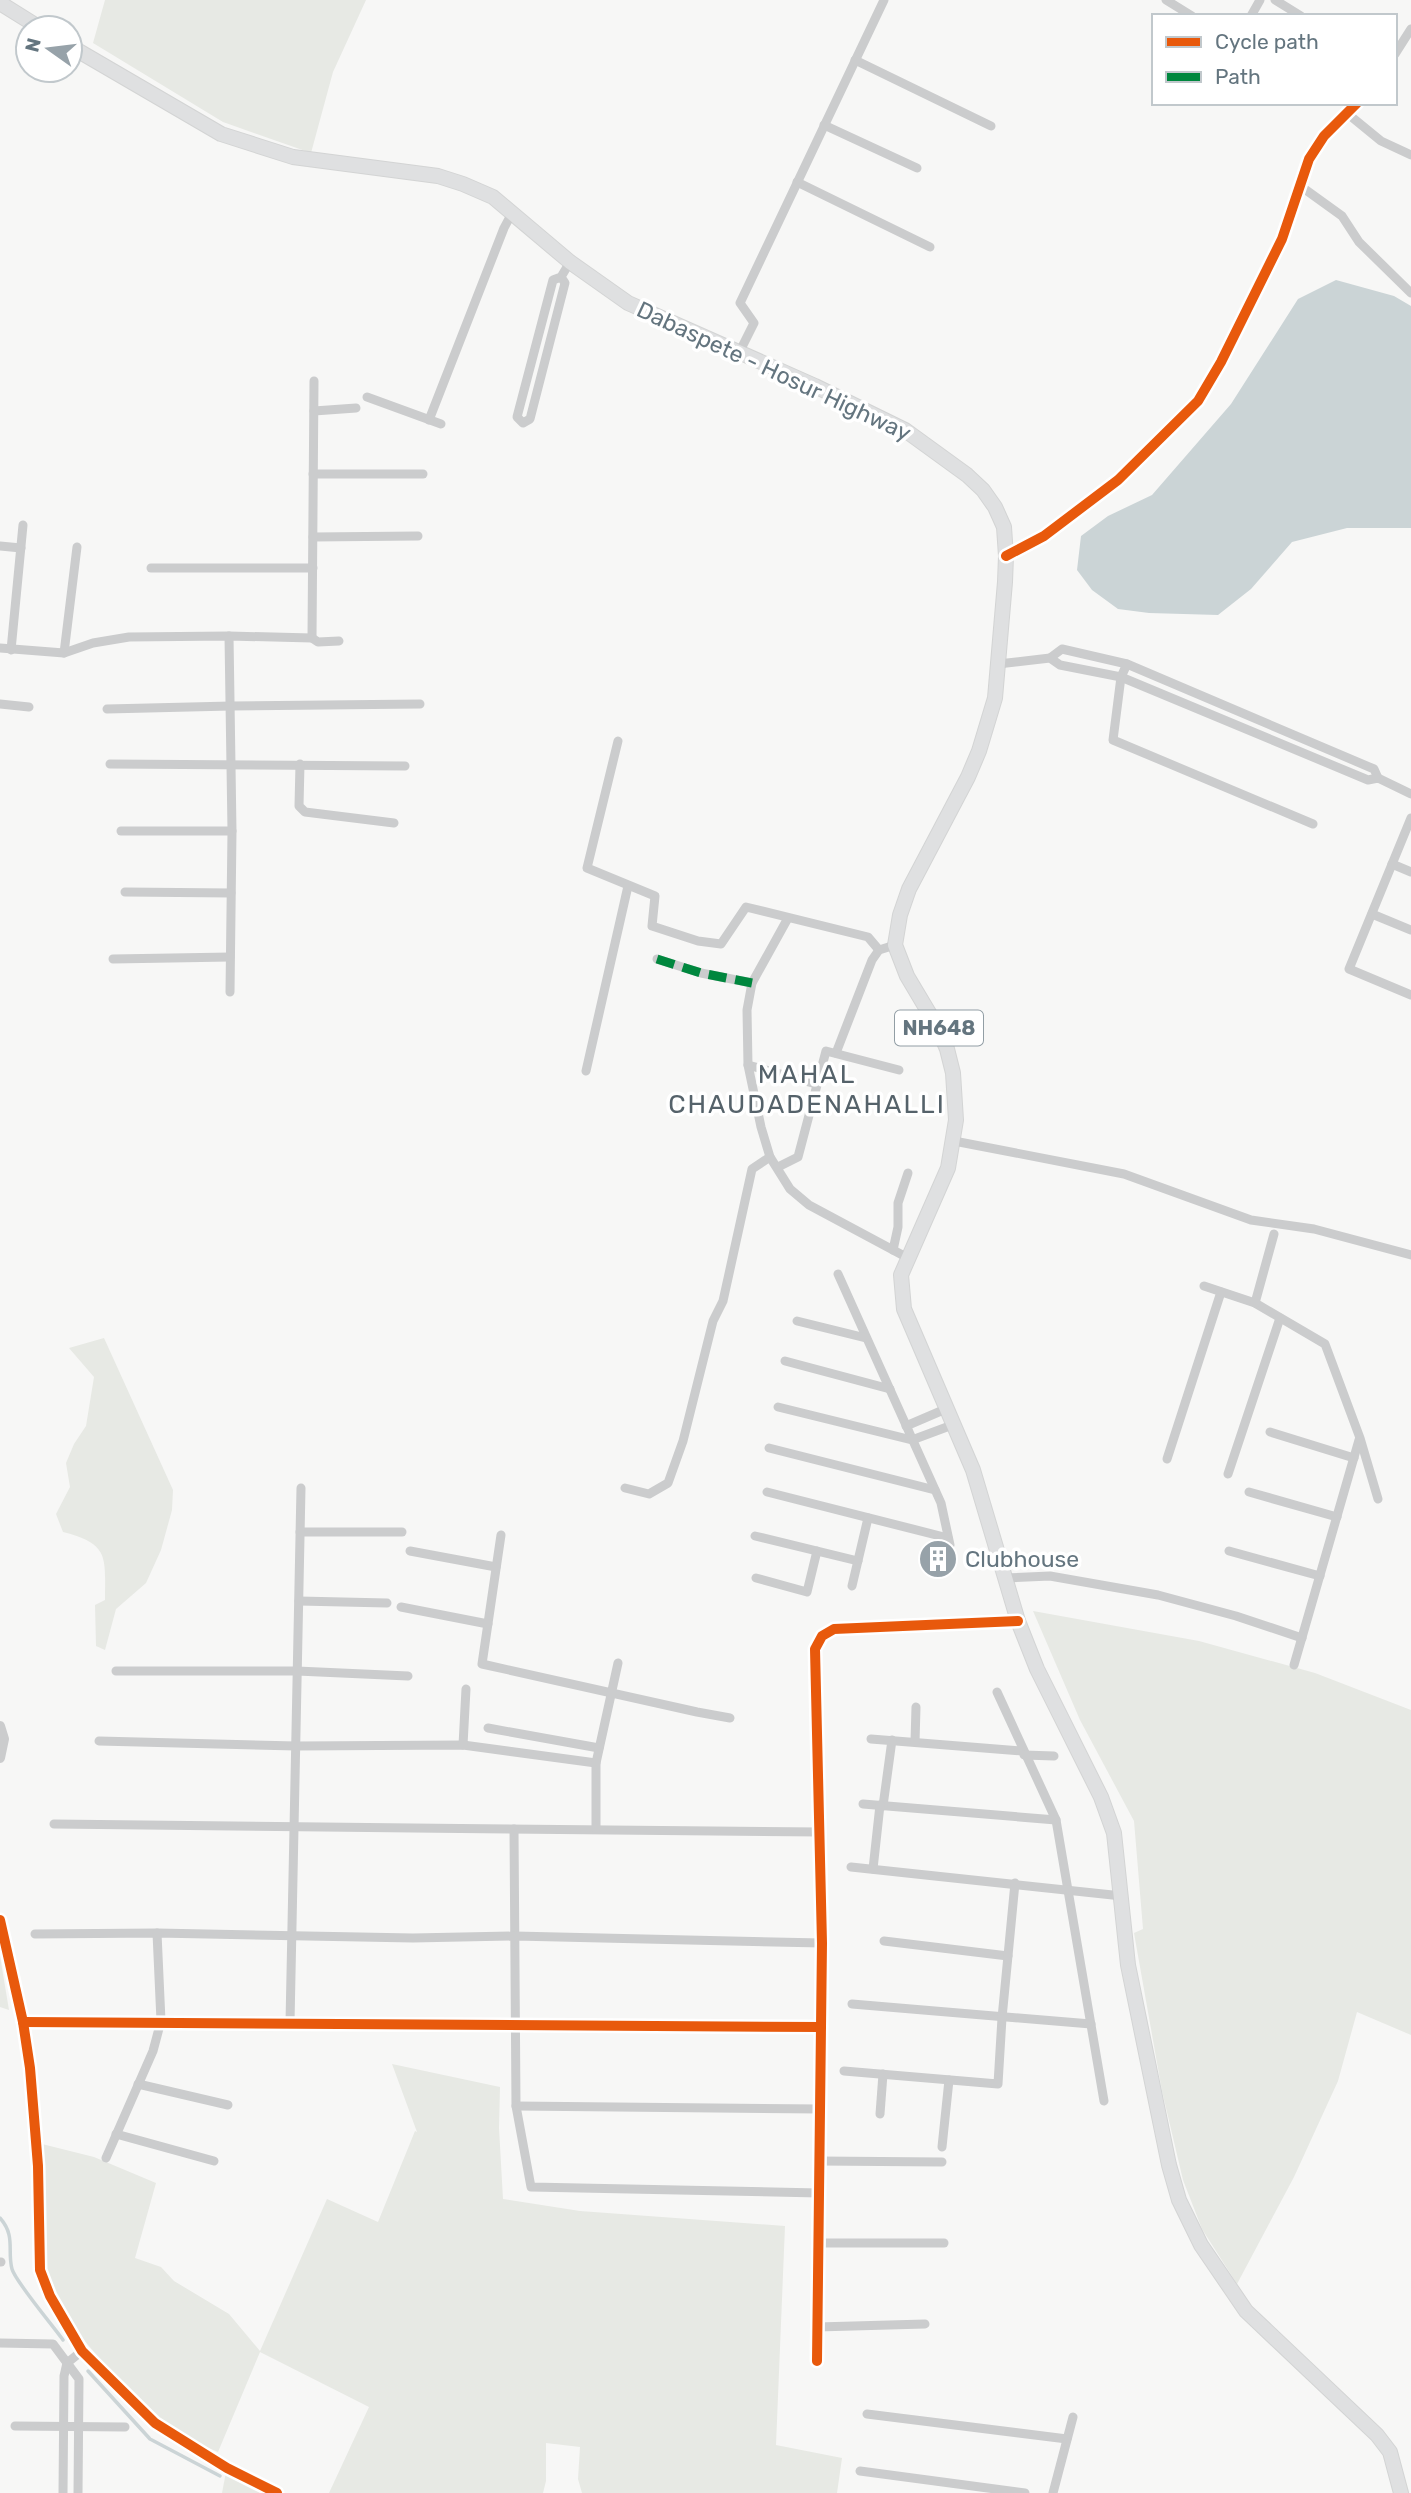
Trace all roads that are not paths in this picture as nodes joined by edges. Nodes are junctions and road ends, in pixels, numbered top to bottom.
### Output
1 (884, 0) edge
2 (1166, 0) edge
3 (1275, 0) edge
4 (0, 3) edge
5 (18, 14) edge
6 (1189, 14) edge
7 (1298, 14) edge
8 (1411, 29) edge
9 (1397, 51) edge
10 (84, 54) edge
11 (855, 60) junction
12 (1355, 105) edge
13 (1348, 114) junction
14 (824, 125) junction
15 (991, 126) dead end
16 (1411, 155) edge
17 (917, 168) dead end
18 (797, 182) junction
19 (1299, 185) junction
20 (512, 213) junction
21 (930, 247) dead end
22 (570, 261) junction
23 (561, 277) junction
24 (1411, 293) edge
25 (739, 353) junction
26 (314, 381) dead end
27 (367, 397) dead end
28 (356, 408) dead end
29 (314, 411) junction
30 (429, 421) junction
31 (441, 424) dead end
32 (313, 474) junction
33 (423, 474) dead end
34 (23, 525) dead end
35 (418, 536) dead end
36 (313, 537) junction
37 (0, 546) edge
38 (77, 547) dead end
39 (21, 548) junction
40 (1006, 556) junction
41 (151, 568) dead end
42 (313, 568) junction
43 (229, 636) junction
44 (313, 638) junction
45 (340, 641) dead end
46 (0, 648) edge
47 (11, 650) junction
48 (64, 653) junction
49 (1051, 658) junction
50 (998, 664) junction
51 (1127, 664) junction
52 (1121, 677) junction
53 (0, 704) edge
54 (420, 704) dead end
55 (231, 706) junction
56 (29, 707) dead end
57 (107, 709) dead end
58 (618, 741) dead end
59 (231, 763) junction
60 (110, 764) dead end
61 (300, 764) junction
62 (405, 766) dead end
63 (1378, 778) junction
64 (1411, 794) edge
65 (1411, 818) edge
66 (394, 823) dead end
67 (1314, 824) dead end
68 (121, 831) dead end
69 (232, 831) junction
70 (1392, 864) junction
71 (1411, 872) edge
72 (628, 886) junction
73 (125, 892) dead end
74 (231, 893) junction
75 (1372, 914) junction
76 (788, 918) junction
77 (1411, 930) edge
78 (895, 944) junction
79 (879, 950) junction
80 (230, 957) junction
81 (113, 959) dead end
82 (657, 959) dead end
83 (752, 983) junction
84 (230, 992) dead end
85 (1411, 995) edge
86 (836, 1054) junction
87 (748, 1065) junction
88 (899, 1070) dead end
89 (586, 1071) dead end
90 (816, 1084) junction
91 (954, 1142) junction
92 (769, 1157) junction
93 (778, 1167) junction
94 (908, 1172) dead end
95 (1274, 1234) dead end
96 (893, 1250) junction
97 (1411, 1255) edge
98 (908, 1258) junction
99 (838, 1274) dead end
100 (1204, 1286) dead end
101 (1222, 1292) junction
102 (1255, 1303) junction
103 (1280, 1318) junction
104 (797, 1321) dead end
105 (866, 1338) junction
106 (785, 1361) dead end
107 (890, 1389) junction
108 (778, 1406) dead end
109 (948, 1408) junction
110 (955, 1424) junction
111 (906, 1426) junction
112 (1270, 1432) dead end
113 (1360, 1438) junction
114 (912, 1440) junction
115 (769, 1448) dead end
116 (1354, 1458) junction
117 (1167, 1459) dead end
118 (1228, 1474) dead end
119 (301, 1488) dead end
120 (625, 1488) dead end
121 (935, 1490) junction
122 (767, 1492) dead end
123 (1250, 1492) dead end
124 (1378, 1499) dead end
125 (1337, 1517) junction
126 (868, 1518) junction
127 (300, 1532) junction
128 (402, 1532) dead end
129 (501, 1535) dead end
130 (755, 1536) dead end
131 (1229, 1550) dead end
132 (410, 1551) dead end
133 (817, 1551) junction
134 (858, 1562) junction
135 (496, 1567) junction
136 (1320, 1576) junction
137 (756, 1578) dead end
138 (1005, 1578) junction
139 (852, 1586) dead end
140 (299, 1601) junction
141 (387, 1603) dead end
142 (401, 1607) dead end
143 (1018, 1620) junction
144 (488, 1624) junction
145 (1302, 1638) junction
146 (618, 1663) dead end
147 (1294, 1665) dead end
148 (116, 1671) dead end
149 (297, 1671) junction
150 (408, 1676) dead end
151 (466, 1689) dead end
152 (997, 1692) dead end
153 (612, 1693) junction
154 (916, 1707) dead end
155 (730, 1718) dead end
156 (0, 1726) edge
157 (488, 1728) dead end
158 (871, 1739) dead end
159 (891, 1740) junction
160 (99, 1741) dead end
161 (915, 1742) junction
162 (463, 1745) junction
163 (296, 1746) junction
164 (599, 1748) junction
165 (1023, 1753) junction
166 (1054, 1756) dead end
167 (0, 1758) edge
168 (596, 1763) junction
169 (863, 1804) dead end
170 (881, 1806) junction
171 (1056, 1821) junction
172 (54, 1824) dead end
173 (596, 1828) junction
174 (294, 1829) junction
175 (514, 1829) junction
176 (820, 1832) junction
177 (851, 1867) dead end
178 (873, 1869) junction
179 (1015, 1883) junction
180 (1069, 1891) junction
181 (1122, 1896) junction
182 (0, 1920) edge
183 (157, 1933) junction
184 (35, 1934) dead end
185 (292, 1935) junction
186 (515, 1936) junction
187 (884, 1941) dead end
188 (822, 1943) junction
189 (1008, 1956) junction
190 (852, 2004) dead end
191 (1002, 2018) junction
192 (161, 2021) junction
193 (23, 2022) junction
194 (290, 2023) junction
195 (1091, 2024) junction
196 (516, 2025) junction
197 (821, 2027) junction
198 (844, 2071) dead end
199 (883, 2074) junction
200 (949, 2080) junction
201 (138, 2084) junction
202 (1104, 2101) dead end
203 (228, 2105) dead end
204 (516, 2106) junction
205 (820, 2109) junction
206 (880, 2114) dead end
207 (116, 2134) junction
208 (942, 2147) dead end
209 (106, 2158) dead end
210 (214, 2161) dead end
211 (819, 2161) junction
212 (942, 2162) dead end
213 (819, 2193) junction
214 (818, 2243) junction
215 (944, 2243) dead end
216 (925, 2324) dead end
217 (817, 2327) junction
218 (0, 2343) edge
219 (82, 2351) junction
220 (817, 2361) dead end
221 (67, 2363) junction
222 (867, 2414) dead end
223 (1073, 2417) dead end
224 (15, 2426) dead end
225 (64, 2427) junction
226 (79, 2427) junction
227 (125, 2427) dead end
228 (1068, 2440) junction
229 (860, 2470) dead end
230 (63, 2493) edge
231 (78, 2493) edge
232 (277, 2493) edge
233 (1024, 2493) edge
234 (1053, 2493) edge
235 (1401, 2493) edge

1 - 11 street
2 - 6 street
3 - 7 street
4 - 5 highway
8 - 9 street
10 - 20 highway, Dabaspete - Hosur Highway
11 - 14 street
11 - 15 street
12 - 13 street
13 - 16 street
13 - 19 street
14 - 17 street
14 - 18 street
18 - 21 street
18 - 25 street
19 - 24 street
19 - 40 street
20 - 22 highway, Dabaspete - Hosur Highway
20 - 30 street
22 - 23 street
22 - 25 highway, Dabaspete - Hosur Highway
23 - 23 street
25 - 40 highway, Dabaspete - Hosur Highway
26 - 29 street
27 - 30 street
28 - 29 street
29 - 32 street
30 - 31 street
32 - 33 street
32 - 36 street
34 - 39 street
35 - 36 street
36 - 42 street
37 - 39 street
38 - 48 street
39 - 47 street
40 - 50 highway, Dabaspete - Hosur Highway
41 - 42 street
42 - 44 street
43 - 44 street
43 - 48 street
43 - 55 street
44 - 45 street
46 - 47 street
47 - 48 street
49 - 50 street
49 - 51 street
49 - 52 street
50 - 78 highway, Dabaspete - Hosur Highway
51 - 52 street
51 - 63 street
52 - 63 street
52 - 67 street
53 - 56 street
54 - 55 street
55 - 57 street
55 - 59 street
58 - 72 street
59 - 60 street
59 - 61 street
59 - 69 street
61 - 62 street
61 - 66 street
63 - 64 street
65 - 70 street
68 - 69 street
69 - 74 street
70 - 71 street
70 - 75 street
72 - 76 street
72 - 89 street
73 - 74 street
74 - 80 street
75 - 77 street
75 - 85 street
76 - 79 street
76 - 83 street
78 - 79 street
78 - 91 highway, NH648
79 - 86 street
80 - 81 street
80 - 84 street
82 - 83 street
83 - 87 street
86 - 88 street
86 - 90 street
87 - 90 street
87 - 92 street
90 - 93 street
91 - 97 street
91 - 98 highway, NH648
92 - 93 street
92 - 120 street
93 - 96 street
94 - 96 street
95 - 102 street
96 - 98 street
98 - 109 highway, NH648
99 - 105 street
100 - 101 street
101 - 102 street
101 - 117 street
102 - 103 street
103 - 113 street
103 - 118 street
104 - 105 street
105 - 107 street
106 - 107 street
107 - 111 street
108 - 114 street
109 - 110 highway, NH648
109 - 111 street
110 - 114 street
110 - 138 highway, NH648
111 - 114 street
112 - 116 street
113 - 116 street
113 - 124 street
114 - 121 street
115 - 121 street
116 - 125 street
119 - 127 street
121 - 126 street
122 - 126 street
123 - 125 street
125 - 136 street
126 - 134 street
127 - 128 street
127 - 140 street
129 - 135 street
130 - 133 street
131 - 136 street
132 - 135 street
133 - 134 street
133 - 137 street
134 - 139 street
135 - 144 street
136 - 145 street
138 - 143 highway, NH648
138 - 145 street
140 - 141 street
140 - 149 street
142 - 144 street
143 - 176 street
143 - 181 highway, NH648
144 - 153 street
145 - 147 street
146 - 153 street
148 - 149 street
149 - 150 street
149 - 163 street
151 - 162 street
152 - 165 street
153 - 155 street
153 - 164 street
154 - 161 street
156 - 167 street
157 - 164 street
158 - 159 street
159 - 161 street
159 - 170 street
160 - 163 street
161 - 165 street
162 - 163 street
162 - 168 street
163 - 174 street
164 - 168 street
165 - 166 street
165 - 171 street
168 - 173 street
169 - 170 street
170 - 171 street
170 - 178 street
171 - 180 street
172 - 174 street
173 - 175 street
173 - 176 street
174 - 175 street
174 - 185 street
175 - 186 street
176 - 188 street
177 - 178 street
178 - 179 street
179 - 180 street
179 - 189 street
180 - 181 street
180 - 195 street
181 - 235 highway, NH648
182 - 193 street
183 - 184 street
183 - 185 street
183 - 192 street
185 - 186 street
185 - 194 street
186 - 188 street
186 - 196 street
187 - 189 street
188 - 197 street
189 - 191 street
190 - 191 street
191 - 195 street
191 - 200 street
192 - 193 street
192 - 194 street
192 - 201 street
193 - 219 street
194 - 196 street
195 - 202 street
196 - 197 street
196 - 204 street
197 - 205 street
198 - 199 street
199 - 200 street
199 - 206 street
200 - 208 street
201 - 203 street
201 - 207 street
204 - 205 street
204 - 213 street
205 - 211 street
207 - 209 street
207 - 210 street
211 - 212 street
211 - 213 street
213 - 214 street
214 - 215 street
214 - 217 street
216 - 217 street
217 - 220 street
218 - 221 street
219 - 221 street
219 - 232 street
221 - 225 street
221 - 226 street
222 - 228 street
223 - 228 street
224 - 225 street
225 - 226 street
225 - 230 street
226 - 227 street
226 - 231 street
228 - 234 street
229 - 233 street

